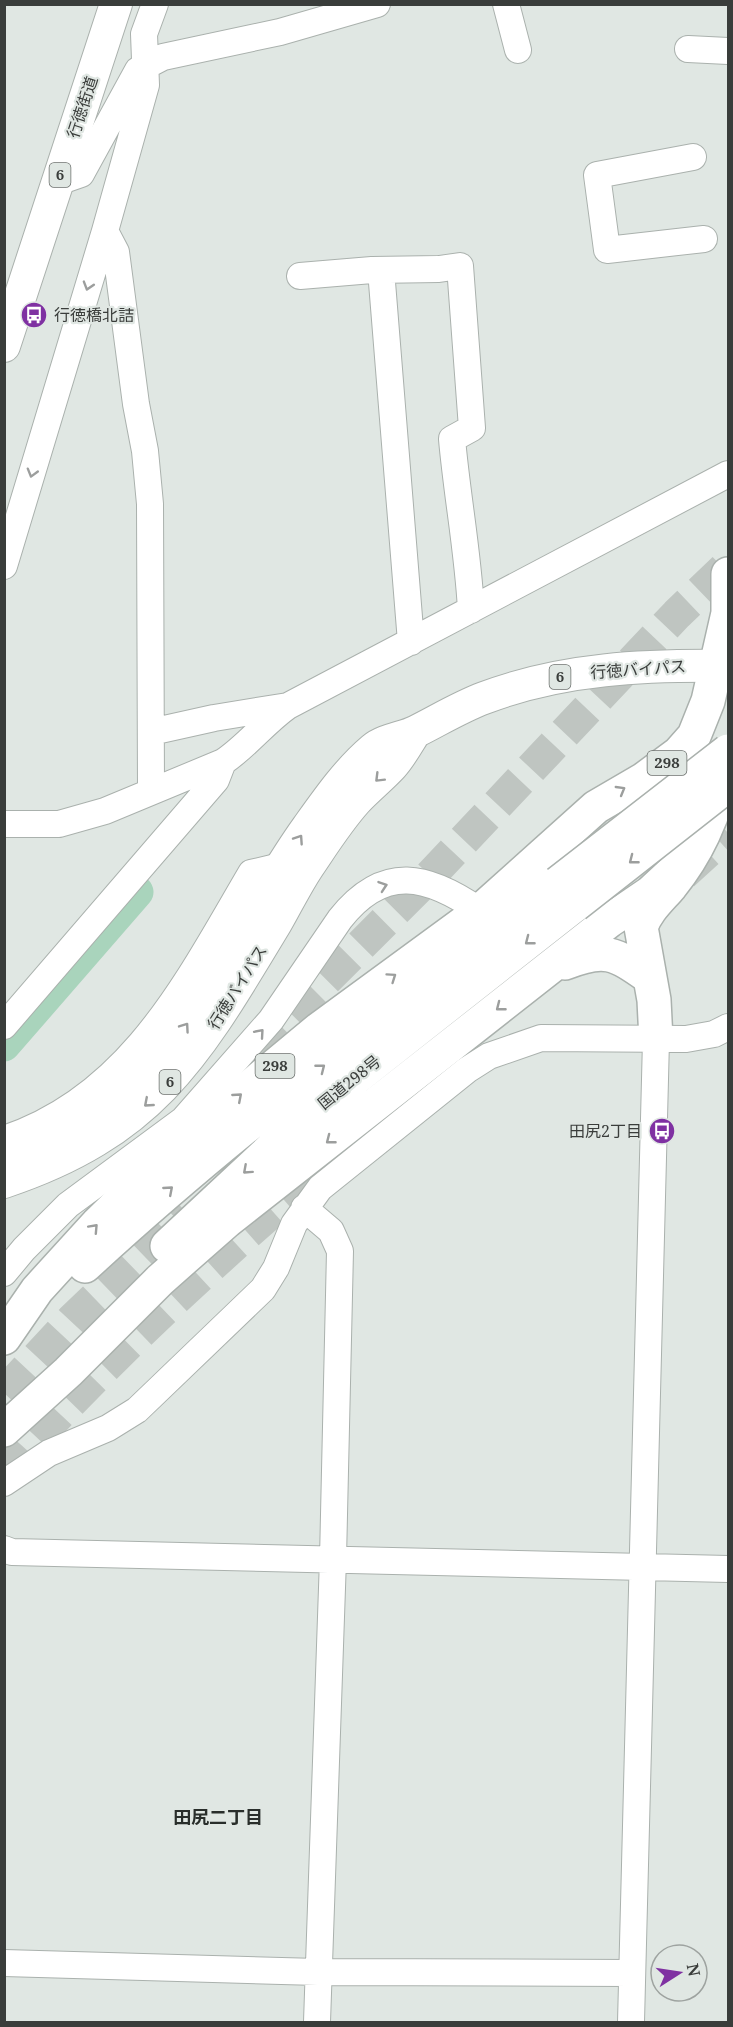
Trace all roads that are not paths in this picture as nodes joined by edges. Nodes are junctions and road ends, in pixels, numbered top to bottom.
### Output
1 (116, 4) edge
2 (155, 4) edge
3 (377, 4) edge
4 (506, 4) edge
5 (687, 49) dead end
6 (518, 50) dead end
7 (729, 51) edge
8 (146, 65) junction
9 (693, 157) dead end
10 (58, 182) junction
11 (105, 231) junction
12 (704, 239) dead end
13 (381, 270) junction
14 (300, 276) dead end
15 (4, 346) edge
16 (729, 474) edge
17 (4, 566) edge
18 (729, 574) edge
19 (471, 610) junction
20 (729, 613) edge
21 (411, 642) junction
22 (722, 666) edge
23 (288, 706) junction
24 (151, 732) junction
25 (415, 732) junction
26 (729, 742) edge
27 (729, 751) edge
28 (223, 762) junction
29 (729, 785) edge
30 (151, 790) junction
31 (4, 824) edge
32 (575, 825) junction
33 (692, 854) junction
34 (280, 866) junction
35 (567, 894) junction
36 (480, 911) junction
37 (268, 913) junction
38 (609, 921) junction
39 (546, 970) junction
40 (649, 977) junction
41 (4, 1026) edge
42 (729, 1027) edge
43 (656, 1040) junction
44 (4, 1139) edge
45 (4, 1156) edge
46 (4, 1182) edge
47 (304, 1208) junction
48 (4, 1273) edge
49 (4, 1338) edge
50 (4, 1345) edge
51 (4, 1418) edge
52 (4, 1430) edge
53 (4, 1483) edge
54 (4, 1549) edge
55 (333, 1559) junction
56 (645, 1566) junction
57 (729, 1569) edge
58 (4, 1963) edge
59 (318, 1972) junction
60 (632, 1973) junction
61 (317, 2022) edge
62 (631, 2022) edge

1 - 10 main road, 行徳街道 / 6
2 - 8 street
3 - 8 street
4 - 6 street
5 - 7 street
8 - 10 street
8 - 11 street
9 - 12 street
10 - 15 main road, 行徳街道 / 6
11 -> 17 street
11 - 24 street
13 - 14 street
13 - 19 street
13 - 21 street
16 - 19 street
18 - 20 highway
19 - 21 street
20 - 22 highway, 298
21 - 23 street
22 - 25 main road, 行徳バイパス / 6
32 -> 22 highway, 298
23 - 24 street
23 - 28 street
24 - 30 street
34 -> 25 main road, 行徳バイパス / 6
25 -> 37 main road, 行徳バイパス / 6
26 - 33 highway
27 - 35 highway, 国道298号 / 298, bridge
28 - 30 street
28 - 41 street
29 -> 35 highway, 国道298号 / 298, bridge
30 - 31 street
32 - 36 highway, 298
32 - 38 highway
33 - 38 highway
33 - 40 highway
34 - 37 main road, 行徳バイパス / 6
34 - 44 street
50 -> 35 highway, 国道298号 / 298
35 -> 51 highway, 国道298号 / 298
48 -> 36 street
49 -> 36 highway, 298
45 -> 37 main road, 行徳バイパス / 6
37 -> 46 main road, 行徳バイパス / 6
38 - 39 highway
38 - 40 highway
39 - 40 highway
39 -> 52 highway
40 - 43 highway
42 - 43 street
43 - 47 street
43 - 56 street
47 - 53 street
47 - 55 street
54 - 55 street
55 - 56 street
55 - 59 street
56 - 57 street
56 - 60 street
58 - 59 street
59 - 60 street
59 - 61 street
60 - 62 street

